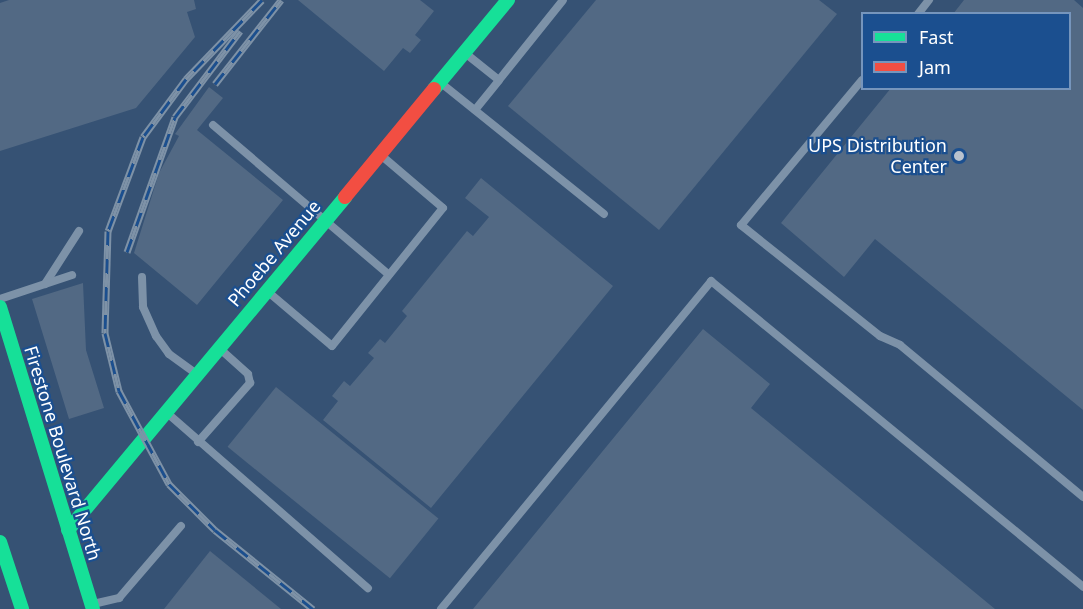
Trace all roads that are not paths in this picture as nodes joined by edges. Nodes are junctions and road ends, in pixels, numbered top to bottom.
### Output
1 (508, 0) edge
2 (563, 0) edge
3 (929, 0) edge
4 (920, 12) edge
5 (464, 52) junction
6 (499, 80) junction
7 (861, 81) edge
8 (440, 82) junction
9 (475, 110) junction
10 (213, 125) dead end
11 (380, 154) junction
12 (604, 214) dead end
13 (323, 222) junction
14 (79, 231) dead end
15 (72, 275) dead end
16 (389, 275) junction
17 (142, 277) dead end
18 (45, 284) junction
19 (266, 290) junction
20 (0, 299) edge
21 (0, 307) edge
22 (219, 348) junction
23 (196, 374) junction
24 (165, 411) junction
25 (198, 442) junction
26 (1083, 496) edge
27 (181, 526) dead end
28 (68, 530) junction
29 (0, 542) edge
30 (1083, 587) edge
31 (368, 588) dead end
32 (92, 607) edge
33 (22, 609) edge
34 (441, 609) edge

1 - 5 main road, Phoebe Avenue
2 - 6 lane
3 - 4 lane
5 - 6 lane
5 - 8 main road, Phoebe Avenue
6 - 9 lane
7 - 26 lane
8 - 9 lane
8 - 11 main road, Phoebe Avenue
9 - 12 lane
10 - 13 lane
11 - 13 main road, Phoebe Avenue
11 - 16 lane
13 - 16 lane
13 - 19 main road, Phoebe Avenue
14 - 18 lane
15 - 18 lane
16 - 19 lane
17 - 23 lane
18 - 20 lane
19 - 22 main road, Phoebe Avenue
21 - 28 main road, Firestone Boulevard North
22 - 23 main road, Phoebe Avenue
22 - 25 lane
23 - 24 main road, Phoebe Avenue
24 - 25 lane
24 - 28 main road, Phoebe Avenue
25 - 31 lane
27 - 32 lane
28 - 32 main road, Firestone Boulevard North
29 - 33 main road
30 - 34 lane

